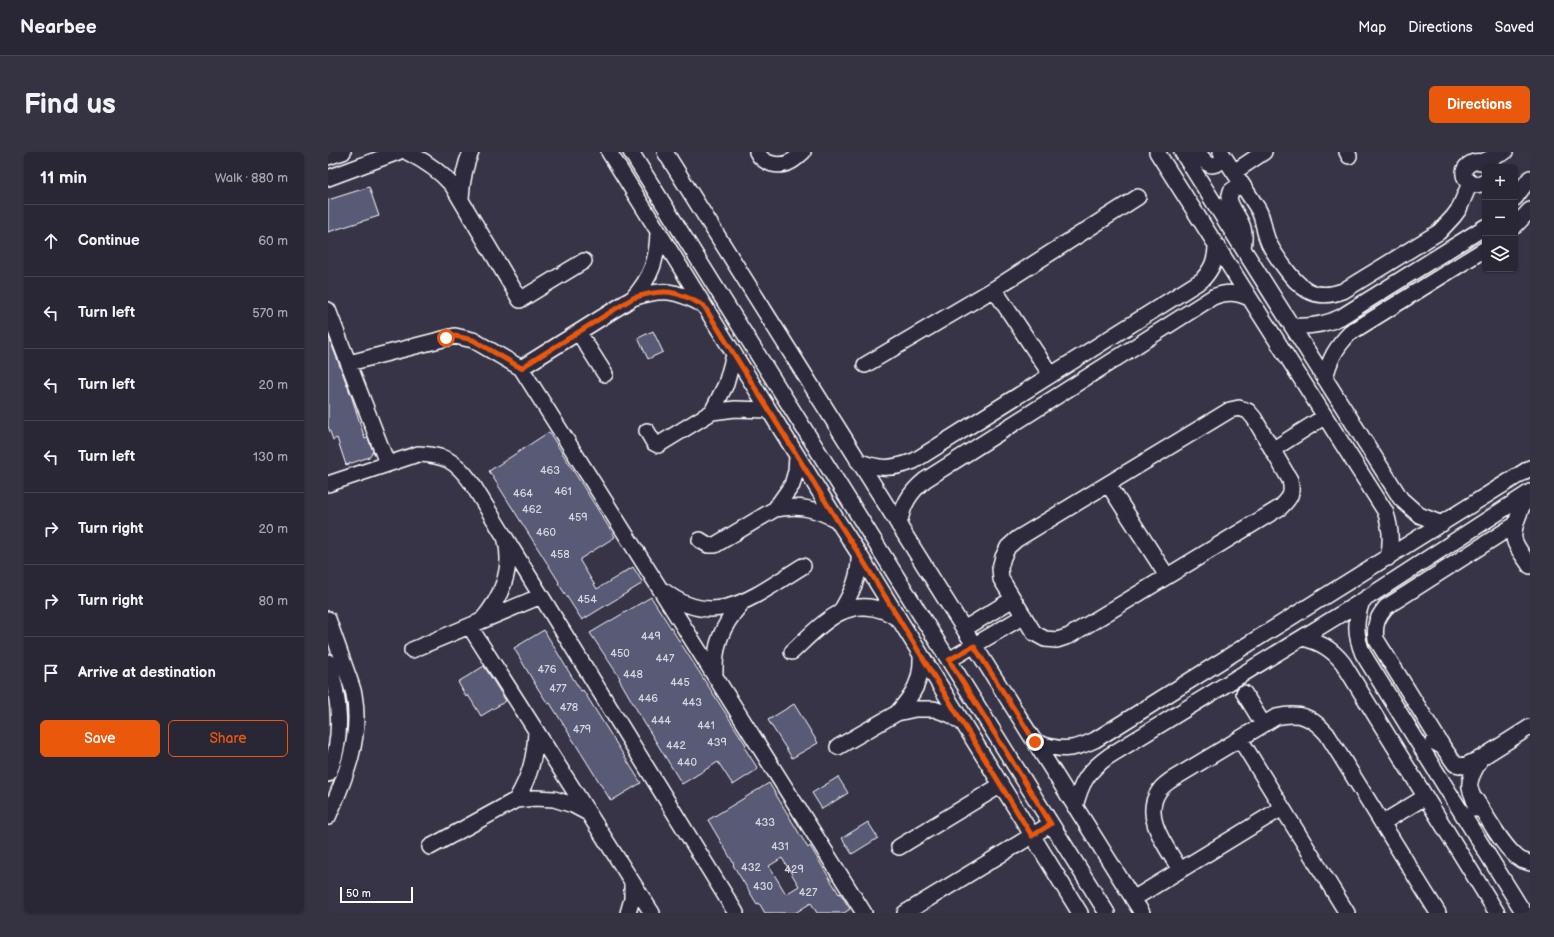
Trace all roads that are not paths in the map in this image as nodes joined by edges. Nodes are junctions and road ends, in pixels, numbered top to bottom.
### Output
1 (343, 152) edge
2 (398, 152) edge
3 (407, 152) edge
4 (471, 152) edge
5 (609, 152) edge
6 (631, 152) edge
7 (665, 152) edge
8 (757, 152) edge
9 (803, 152) edge
10 (1157, 152) edge
11 (1182, 152) edge
12 (1198, 152) edge
13 (1264, 152) edge
14 (1505, 152) edge
15 (1223, 156) edge
16 (328, 158) edge
17 (1487, 164) edge
18 (328, 178) edge
19 (1238, 178) junction
20 (1524, 183) edge
21 (1479, 185) edge
22 (1518, 193) edge
23 (1138, 197) dead end
24 (461, 198) junction
25 (1530, 210) edge
26 (1518, 223) edge
27 (1482, 229) edge
28 (658, 232) junction
29 (1216, 245) junction
30 (1243, 248) junction
31 (1482, 252) edge
32 (584, 260) dead end
33 (994, 289) junction
34 (633, 298) junction
35 (1249, 298) junction
36 (704, 306) junction
37 (328, 310) edge
38 (1292, 326) junction
39 (579, 333) junction
40 (734, 355) junction
41 (349, 363) junction
42 (865, 365) dead end
43 (521, 368) junction
44 (605, 374) dead end
45 (1051, 375) junction
46 (1325, 379) junction
47 (768, 410) junction
48 (712, 412) junction
49 (1324, 417) junction
50 (647, 431) dead end
51 (1272, 450) junction
52 (797, 456) junction
53 (858, 461) junction
54 (387, 463) junction
55 (1530, 468) edge
56 (335, 482) edge
57 (1108, 484) junction
58 (328, 490) edge
59 (1529, 492) edge
60 (774, 509) junction
61 (837, 520) junction
62 (1442, 524) junction
63 (1516, 524) junction
64 (899, 526) junction
65 (1461, 537) junction
66 (506, 538) junction
67 (1495, 538) junction
68 (700, 540) dead end
69 (1514, 540) junction
70 (859, 554) junction
71 (1388, 558) junction
72 (803, 566) dead end
73 (1530, 566) edge
74 (1167, 576) junction
75 (660, 588) junction
76 (541, 596) junction
77 (1013, 598) junction
78 (1362, 601) junction
79 (741, 604) junction
80 (841, 611) junction
81 (1024, 616) junction
82 (328, 618) edge
83 (898, 619) junction
84 (475, 624) junction
85 (964, 629) junction
86 (1302, 638) junction
87 (974, 646) junction
88 (412, 650) dead end
89 (792, 652) dead end
90 (921, 656) junction
91 (949, 660) junction
92 (329, 666) edge
93 (715, 676) junction
94 (1244, 694) dead end
95 (897, 713) junction
96 (962, 723) junction
97 (1263, 724) junction
98 (1530, 727) edge
99 (536, 731) junction
100 (1414, 737) junction
101 (1240, 738) junction
102 (1035, 742) junction
103 (838, 747) dead end
104 (1442, 747) junction
105 (335, 752) junction
106 (351, 758) junction
107 (1475, 764) junction
108 (328, 774) edge
109 (1001, 785) junction
110 (1425, 797) junction
111 (516, 800) junction
112 (1476, 800) junction
113 (1075, 807) junction
114 (1282, 808) junction
115 (589, 813) junction
116 (328, 817) edge
117 (1382, 823) junction
118 (1051, 824) junction
119 (1470, 826) junction
120 (1032, 836) junction
121 (430, 847) dead end
122 (899, 847) dead end
123 (1530, 863) edge
124 (1180, 870) junction
125 (632, 882) junction
126 (1133, 899) junction
127 (628, 913) edge
128 (652, 913) edge
129 (736, 913) edge
130 (864, 913) edge
131 (905, 913) edge
132 (1080, 913) edge
133 (1107, 913) edge
134 (1142, 913) edge
135 (1347, 913) edge
136 (1438, 913) edge
137 (1497, 913) edge
138 (1524, 913) edge

1 - 16 street
2 - 18 street
3 - 24 street
4 - 24 street
5 - 28 street
6 - 91 street
7 - 53 street
8 - 9 street
10 - 29 street
11 - 30 street
12 - 15 street
13 - 19 street
14 - 17 street
15 - 19 street
17 - 21 street
19 - 21 street
19 - 30 street
20 - 22 street
23 - 33 street
24 - 32 street
25 - 26 street
27 - 38 street
28 - 34 street
28 - 36 street
29 - 35 street
29 - 45 street
30 - 38 street
31 - 46 street
33 - 42 street
33 - 45 street
34 - 36 street
34 - 39 street
35 - 49 street
35 - 64 street
36 - 40 street
37 - 41 street
38 - 46 street
39 - 43 street
39 - 44 street
40 - 47 street
40 - 48 street
41 - 43 street
41 - 54 street
43 - 75 street
45 - 53 street
46 - 62 street
47 - 48 street
47 - 52 street
48 - 50 street
49 - 51 street
49 - 71 street
51 - 57 street
51 - 74 street
52 - 60 street
52 - 61 street
53 - 64 street
54 - 56 street
54 - 66 street
55 - 62 street
56 - 58 street
57 - 74 street
57 - 77 street
59 - 63 street
59 - 65 street
60 - 61 street
60 - 68 street
61 - 70 street
62 - 71 street
63 - 67 street
63 - 69 street
64 - 85 street
65 - 67 street
65 - 78 street
66 - 76 street
66 - 84 street
67 - 69 street
67 - 104 street
69 - 73 street
70 - 80 street
70 - 83 street
71 - 102 street
72 - 79 street
74 - 81 street
75 - 79 street
75 - 93 street
76 - 84 street
76 - 129 street
77 - 81 street
77 - 85 street
78 - 86 street
78 - 100 street
79 - 93 street
80 - 83 street
80 - 89 street
81 - 87 street
82 - 106 street
83 - 90 street
84 - 88 street
84 - 99 street
85 - 87 street
86 - 110 street
86 - 113 street
87 - 91 street
87 - 102 street
90 - 95 street
90 - 96 street
91 - 118 street
92 - 105 street
93 - 130 street
94 - 97 street
95 - 96 street
95 - 103 street
96 - 109 street
97 - 101 street
97 - 117 street
98 - 107 street
99 - 111 street
99 - 115 street
100 - 104 street
100 - 119 street
101 - 114 street
101 - 124 street
102 - 113 street
104 - 107 street
105 - 106 street
105 - 108 street
106 - 116 street
107 - 112 street
109 - 120 street
109 - 122 street
110 - 117 street
110 - 137 street
111 - 115 street
111 - 121 street
112 - 119 street
112 - 123 street
113 - 126 street
114 - 124 street
114 - 135 street
115 - 125 street
117 - 136 street
118 - 120 street
118 - 133 street
119 - 138 street
120 - 131 street
120 - 132 street
124 - 126 street
125 - 127 street
125 - 128 street
126 - 134 street

